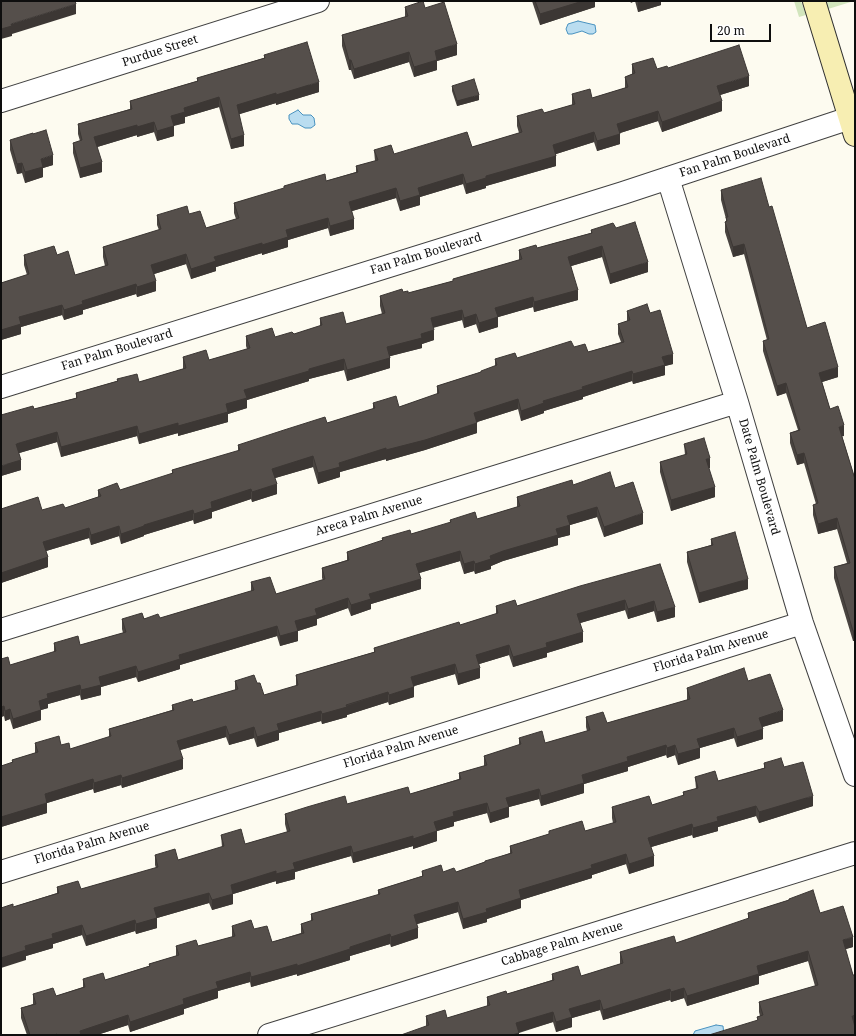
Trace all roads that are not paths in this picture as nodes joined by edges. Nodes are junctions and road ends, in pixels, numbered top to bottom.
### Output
1 (318, 1) edge
2 (814, 1) edge
3 (1, 101) edge
4 (852, 126) edge
5 (668, 178) junction
6 (1, 386) edge
7 (737, 402) junction
8 (802, 623) junction
9 (1, 630) edge
10 (855, 775) edge
11 (855, 853) edge
12 (1, 872) edge
13 (269, 1035) edge

1 - 3 street, Purdue Street
2 - 4 street
4 - 5 street, Fan Palm Boulevard
5 - 6 street, Fan Palm Boulevard
5 - 7 street, Date Palm Boulevard
7 - 8 street, Date Palm Boulevard
7 - 9 street, Areca Palm Avenue
8 - 10 street, Date Palm Boulevard
8 - 12 street, Florida Palm Avenue
11 - 13 street, Cabbage Palm Avenue

